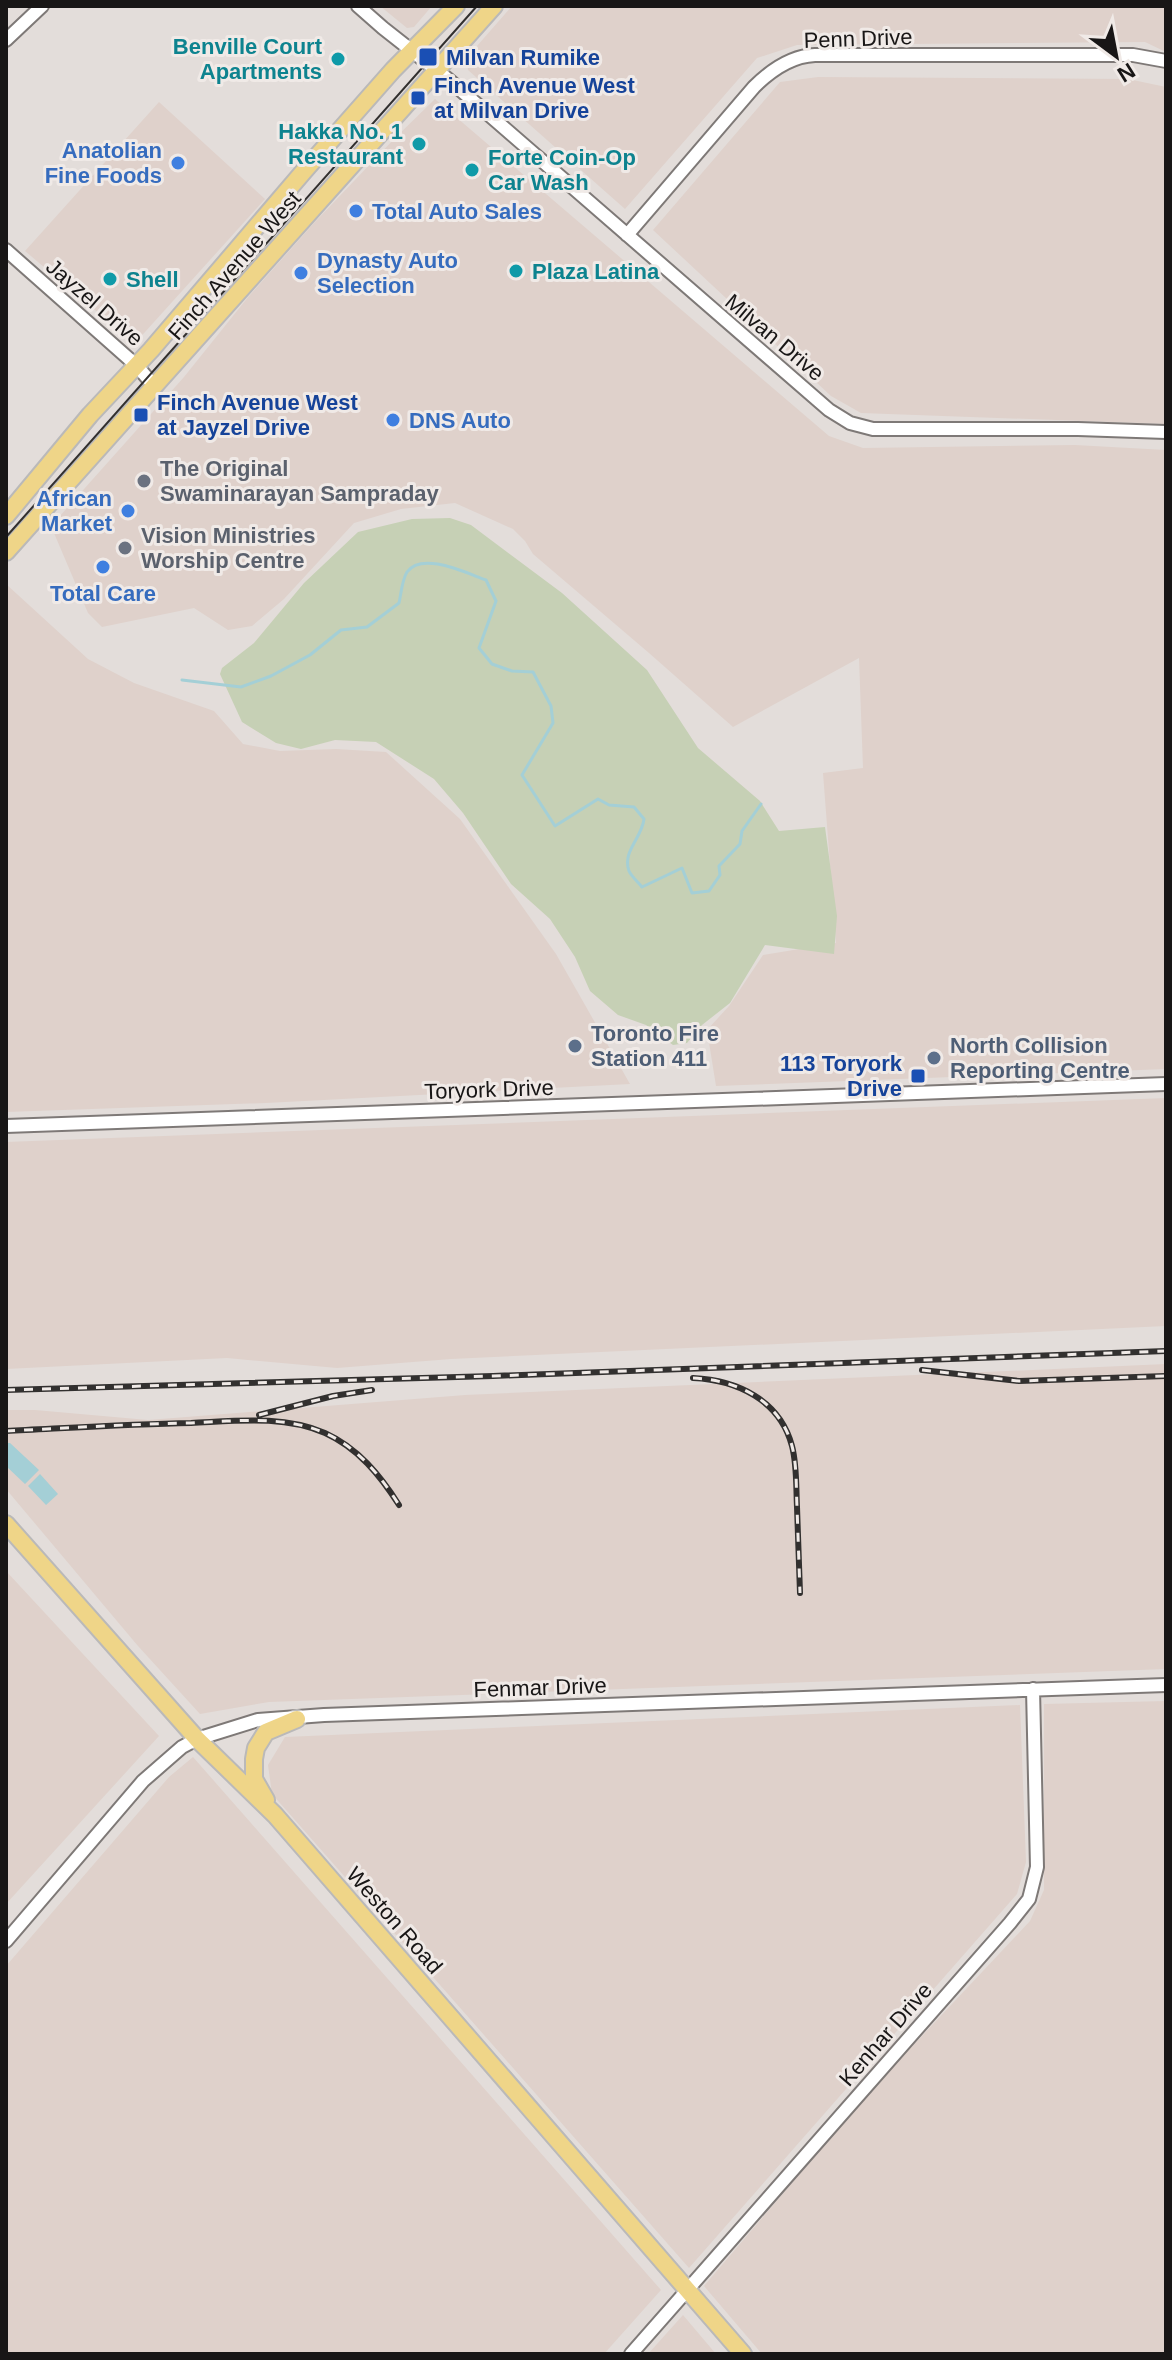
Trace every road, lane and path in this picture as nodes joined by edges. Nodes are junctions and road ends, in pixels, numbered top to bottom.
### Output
1 (42, 6) edge
2 (358, 6) edge
3 (456, 6) edge
4 (494, 6) edge
5 (6, 40) edge
6 (413, 50) junction
7 (1166, 61) edge
8 (437, 70) junction
9 (627, 235) junction
10 (6, 250) edge
11 (137, 366) junction
12 (155, 387) junction
13 (1166, 432) edge
14 (6, 516) edge
15 (6, 552) edge
16 (1166, 1084) edge
17 (6, 1126) edge
18 (6, 1524) edge
19 (1166, 1685) edge
20 (1033, 1689) junction
21 (297, 1719) junction
22 (197, 1739) junction
23 (275, 1815) junction
24 (6, 1941) edge
25 (687, 2290) junction
26 (631, 2354) edge
27 (743, 2354) edge

1 - 5 street
2 - 6 street, Milvan Drive
3 - 6 main road, Finch Avenue West
4 - 8 main road, Finch Avenue West
6 - 8 street, Milvan Drive
6 - 11 main road, Finch Avenue West
7 - 9 street, Penn Drive
8 - 9 street, Milvan Drive
8 - 12 main road, Finch Avenue West
9 - 13 street, Milvan Drive
10 - 11 street, Jayzel Drive
11 - 12 street, Jayzel Drive
11 - 14 main road, Finch Avenue West
12 - 15 main road, Finch Avenue West
16 - 17 street, Toryork Drive
18 - 22 main road, Weston Road
19 - 20 street, Fenmar Drive
20 - 21 street, Fenmar Drive
20 - 25 street, Kenhar Drive
21 - 22 street, Fenmar Drive
21 - 23 main road
22 - 23 main road, Weston Road
22 - 24 street, Fenmar Drive
23 - 25 main road, Weston Road
25 - 26 street, Kenhar Drive
25 - 27 main road, Weston Road

